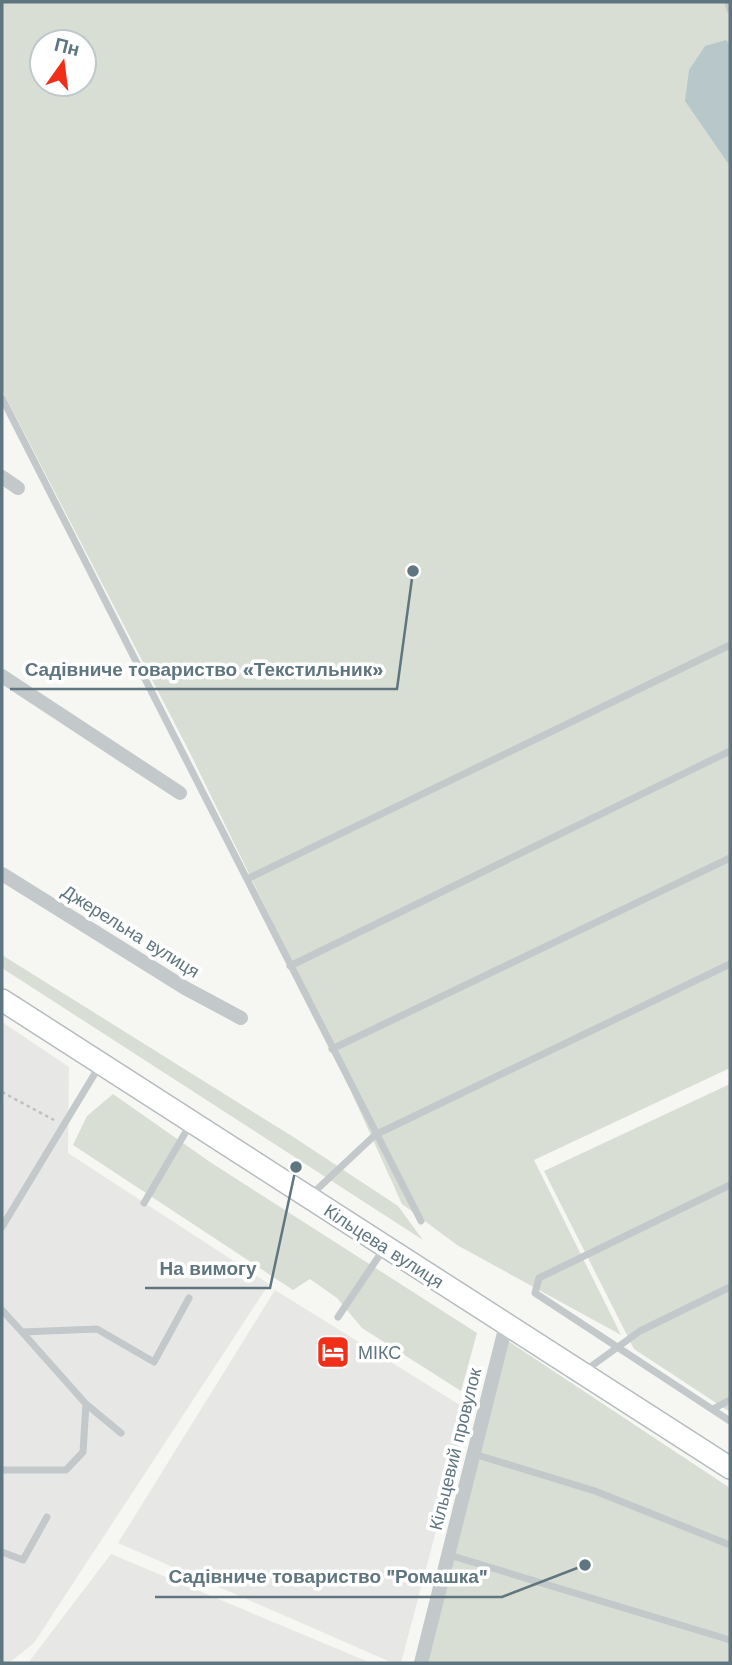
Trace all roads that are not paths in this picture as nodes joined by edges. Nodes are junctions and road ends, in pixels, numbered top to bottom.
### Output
1 (728, 2) edge
2 (730, 10) edge
3 (2, 397) edge
4 (2, 477) edge
5 (19, 488) dead end
6 (730, 645) edge
7 (2, 676) edge
8 (730, 751) edge
9 (180, 793) dead end
10 (730, 859) edge
11 (2, 874) edge
12 (247, 879) junction
13 (730, 964) edge
14 (290, 966) junction
15 (2, 1000) edge
16 (241, 1018) dead end
17 (332, 1049) junction
18 (101, 1064) junction
19 (191, 1122) junction
20 (376, 1135) junction
21 (730, 1185) edge
22 (308, 1197) junction
23 (145, 1203) dead end
24 (421, 1222) dead end
25 (2, 1227) edge
26 (385, 1246) junction
27 (730, 1287) edge
28 (189, 1298) dead end
29 (2, 1310) edge
30 (338, 1317) dead end
31 (506, 1325) junction
32 (22, 1332) junction
33 (617, 1345) junction
34 (582, 1373) junction
35 (730, 1400) edge
36 (86, 1404) junction
37 (713, 1409) junction
38 (730, 1421) edge
39 (121, 1433) dead end
40 (473, 1454) junction
41 (730, 1468) edge
42 (2, 1470) edge
43 (47, 1517) dead end
44 (730, 1545) edge
45 (2, 1552) edge
46 (449, 1555) junction
47 (730, 1640) edge
48 (421, 1663) edge

1 - 2 lane
3 - 12 lane
4 - 5 street
6 - 12 lane
7 - 9 street
8 - 14 lane
10 - 17 lane
11 - 16 street, Джерельна вулиця
12 - 14 lane
13 - 20 lane
14 - 17 lane
15 - 18 main road, Кільцева вулиця
17 - 20 lane
18 - 19 main road, Кільцева вулиця
18 - 25 lane
19 - 22 main road, Кільцева вулиця
19 - 23 lane
20 - 22 lane
20 - 24 lane
21 - 33 lane
22 - 26 main road, Кільцева вулиця
26 - 30 lane
26 - 31 main road, Кільцева вулиця
27 - 33 lane
28 - 32 lane
29 - 32 lane
31 - 34 main road, Кільцева вулиця
31 - 40 street, Кільцевий провулок
32 - 36 lane
33 - 34 lane
33 - 37 lane
34 - 41 main road, Кільцева вулиця
35 - 37 lane
36 - 39 lane
36 - 42 lane
37 - 38 lane
40 - 44 lane
40 - 46 street, Кільцевий провулок
43 - 45 lane
46 - 47 lane
46 - 48 street, Кільцевий провулок

